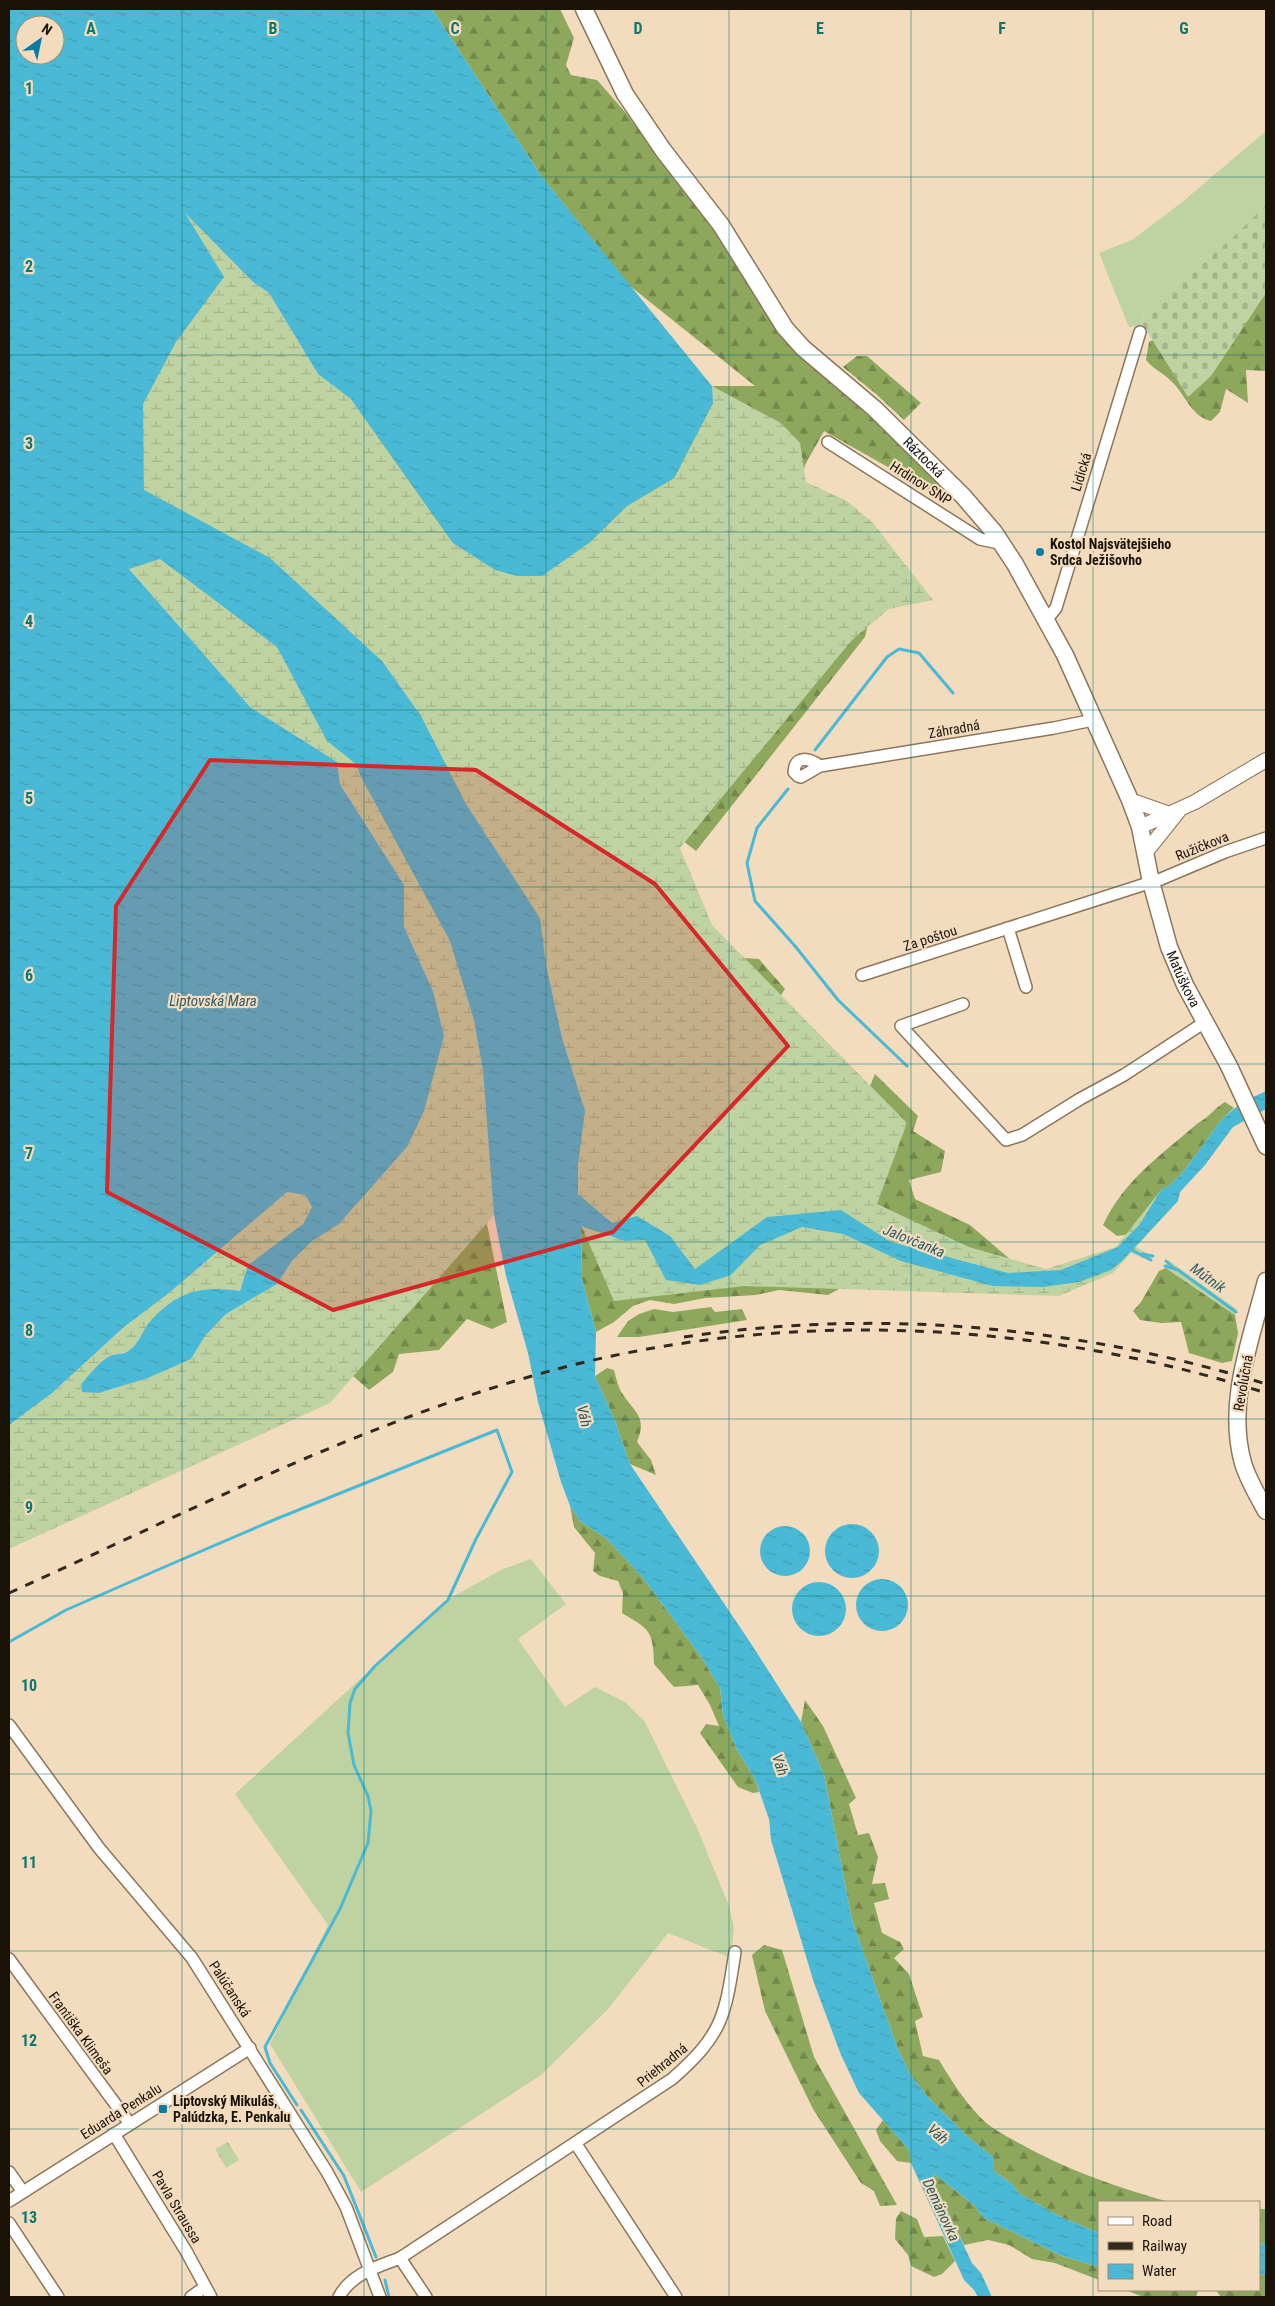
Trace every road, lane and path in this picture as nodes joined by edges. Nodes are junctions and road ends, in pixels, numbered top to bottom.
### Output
1 (584, 9) edge
2 (1140, 332) dead end
3 (828, 442) dead end
4 (1000, 540) junction
5 (1047, 619) junction
6 (1093, 720) junction
7 (1266, 760) edge
8 (820, 766) dead end
9 (1130, 800) junction
10 (1174, 812) junction
11 (1140, 827) junction
12 (1266, 838) edge
13 (1146, 852) junction
14 (1150, 882) junction
15 (1008, 928) junction
16 (862, 975) dead end
17 (1026, 987) dead end
18 (963, 1004) dead end
19 (1204, 1022) junction
20 (1266, 1146) edge
21 (1266, 1281) edge
22 (1266, 1511) edge
23 (9, 1724) edge
24 (735, 1952) dead end
25 (9, 1959) edge
26 (250, 2048) junction
27 (130, 2124) junction
28 (114, 2134) junction
29 (576, 2144) junction
30 (9, 2172) edge
31 (23, 2192) junction
32 (9, 2201) edge
33 (9, 2223) edge
34 (400, 2258) junction
35 (371, 2270) junction
36 (208, 2292) edge
37 (58, 2297) edge
38 (191, 2297) edge
39 (339, 2297) edge
40 (380, 2297) edge
41 (426, 2297) edge
42 (676, 2297) edge

1 - 4 main road, Ráztocká
2 - 5 street, Lidická
3 - 4 street, Hrdinov SNP
4 - 5 main road, Ráztocká
5 - 6 main road, Ráztocká
6 - 8 street, Záhradná
6 - 9 main road, Ráztocká
7 - 10 street
9 - 10 street
9 - 11 main road, Matúškova
10 - 11 street
10 - 13 street
11 - 13 main road, Matúškova
12 - 14 street, Ružičkova
13 - 14 main road, Matúškova
14 - 15 street, Za poštou
14 - 19 main road, Matúškova
15 - 16 street, Za poštou
15 - 17 street
18 - 19 street
19 - 20 main road, Matúškova
21 - 22 main road, Revolučná
23 - 26 street, Palúčanská
24 - 29 street, Priehradná
25 - 27 street, Františka Klimeša
26 - 27 street, Eduarda Penkalu
26 - 35 street, Palúčanská
27 - 28 street, Eduarda Penkalu
28 - 31 street, Eduarda Penkalu
28 - 36 street, Pavla Straussa
29 - 34 street, Priehradná
29 - 42 street
30 - 31 street
31 - 32 street, Eduarda Penkalu
33 - 37 street
34 - 35 street, Priehradná
34 - 41 street
35 - 39 street, Priehradná
35 - 40 street, Palúčanská
36 - 38 street

